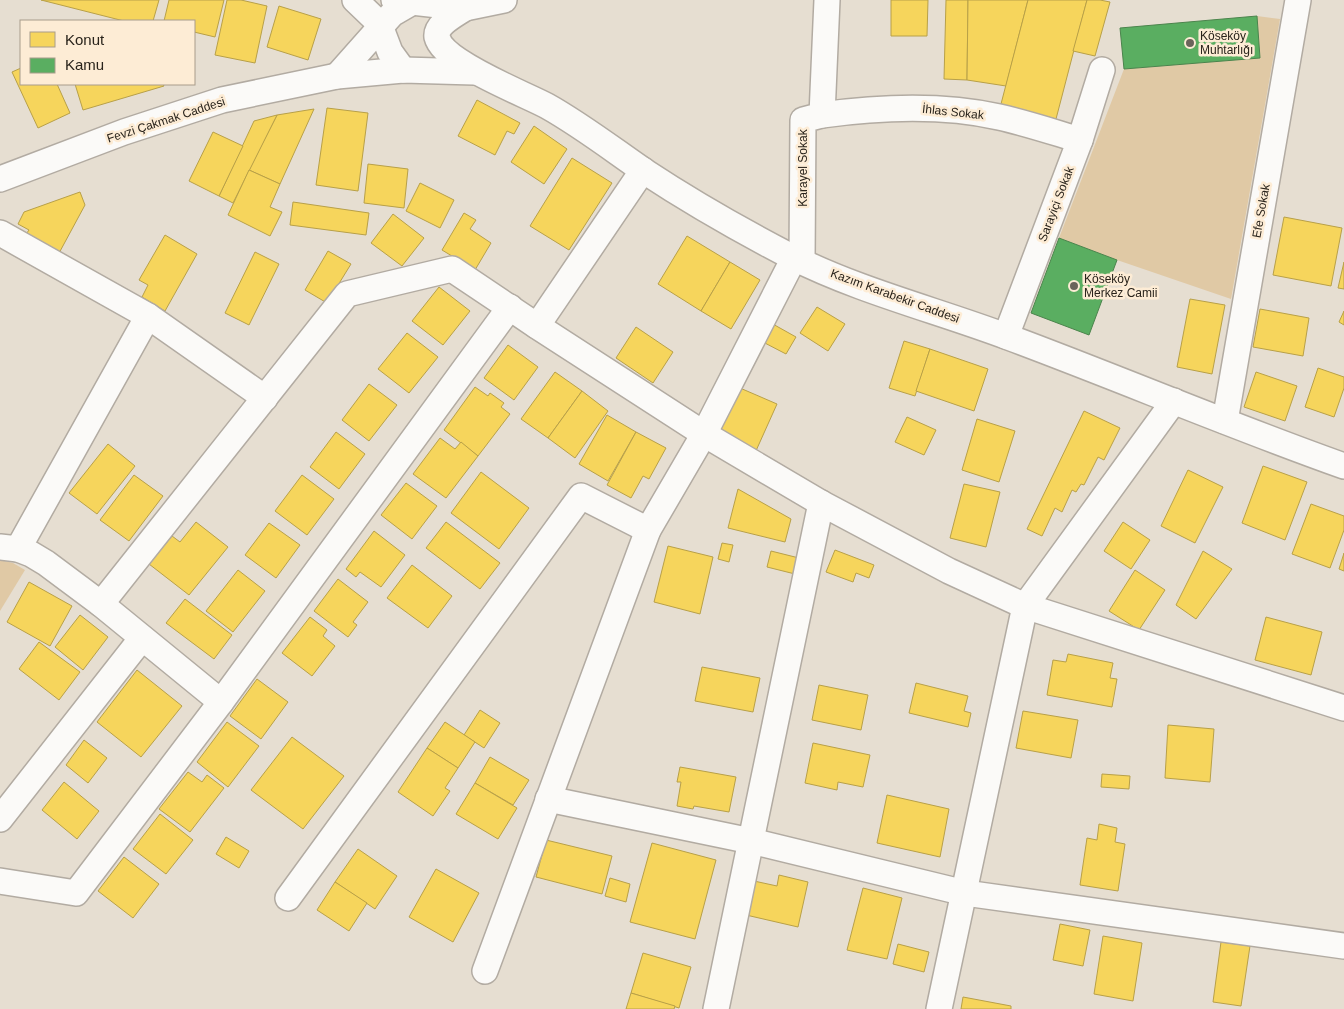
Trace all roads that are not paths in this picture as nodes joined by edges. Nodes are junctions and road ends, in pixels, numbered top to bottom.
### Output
1 (355, 0) edge
2 (504, 0) edge
3 (827, 0) edge
4 (1298, 0) edge
5 (408, 2) edge
6 (465, 8) junction
7 (382, 26) junction
8 (437, 34) junction
9 (409, 70) junction
10 (1102, 70) dead end
11 (474, 72) junction
12 (337, 76) junction
13 (822, 115) junction
14 (1080, 140) junction
15 (643, 170) junction
16 (0, 179) edge
17 (0, 233) edge
18 (798, 259) junction
19 (510, 306) junction
20 (148, 316) junction
21 (537, 326) junction
22 (1006, 336) junction
23 (265, 398) junction
24 (1174, 401) junction
25 (1225, 421) junction
26 (704, 434) junction
27 (1344, 466) edge
28 (821, 504) junction
29 (648, 530) junction
30 (9, 548) edge
31 (101, 604) junction
32 (1025, 606) junction
33 (142, 638) junction
34 (221, 702) junction
35 (1344, 708) edge
36 (548, 799) junction
37 (0, 819) edge
38 (752, 842) junction
39 (0, 881) edge
40 (965, 893) junction
41 (288, 898) dead end
42 (1344, 946) edge
43 (485, 971) dead end
44 (716, 1009) edge
45 (939, 1009) edge

1 - 7 street
2 - 6 street
3 - 13 street
4 - 25 street, Efe Sokak
5 - 6 street
5 - 7 street
5 - 8 street
6 - 8 street
7 - 9 street
7 - 12 street
8 - 9 street
8 - 11 street
9 - 11 street, Fevzi Çakmak Caddesi
9 - 12 street, Fevzi Çakmak Caddesi
10 - 14 street, Sarayiçi Sokak
11 - 15 street, Kazım Karabekir Caddesi
12 - 16 street, Fevzi Çakmak Caddesi
13 - 14 street, İhlas Sokak
13 - 18 street, Karayel Sokak
14 - 22 street, Sarayiçi Sokak
15 - 18 street, Kazım Karabekir Caddesi
15 - 21 street
17 - 20 street
18 - 22 street, Kazım Karabekir Caddesi
18 - 26 street
19 - 21 street
19 - 23 street
19 - 34 street
20 - 23 street
20 - 30 street
21 - 26 street
22 - 24 street, Kazım Karabekir Caddesi
23 - 31 street
24 - 25 street, Kazım Karabekir Caddesi
24 - 32 street
25 - 27 street, Kazım Karabekir Caddesi
26 - 28 street
26 - 29 street
28 - 32 street
28 - 38 street
29 - 36 street
29 - 41 street
30 - 31 street
31 - 33 street
32 - 35 street
32 - 40 street
33 - 34 street
33 - 37 street
34 - 39 street
36 - 38 street
36 - 43 street
38 - 40 street
38 - 44 street
40 - 42 street
40 - 45 street

